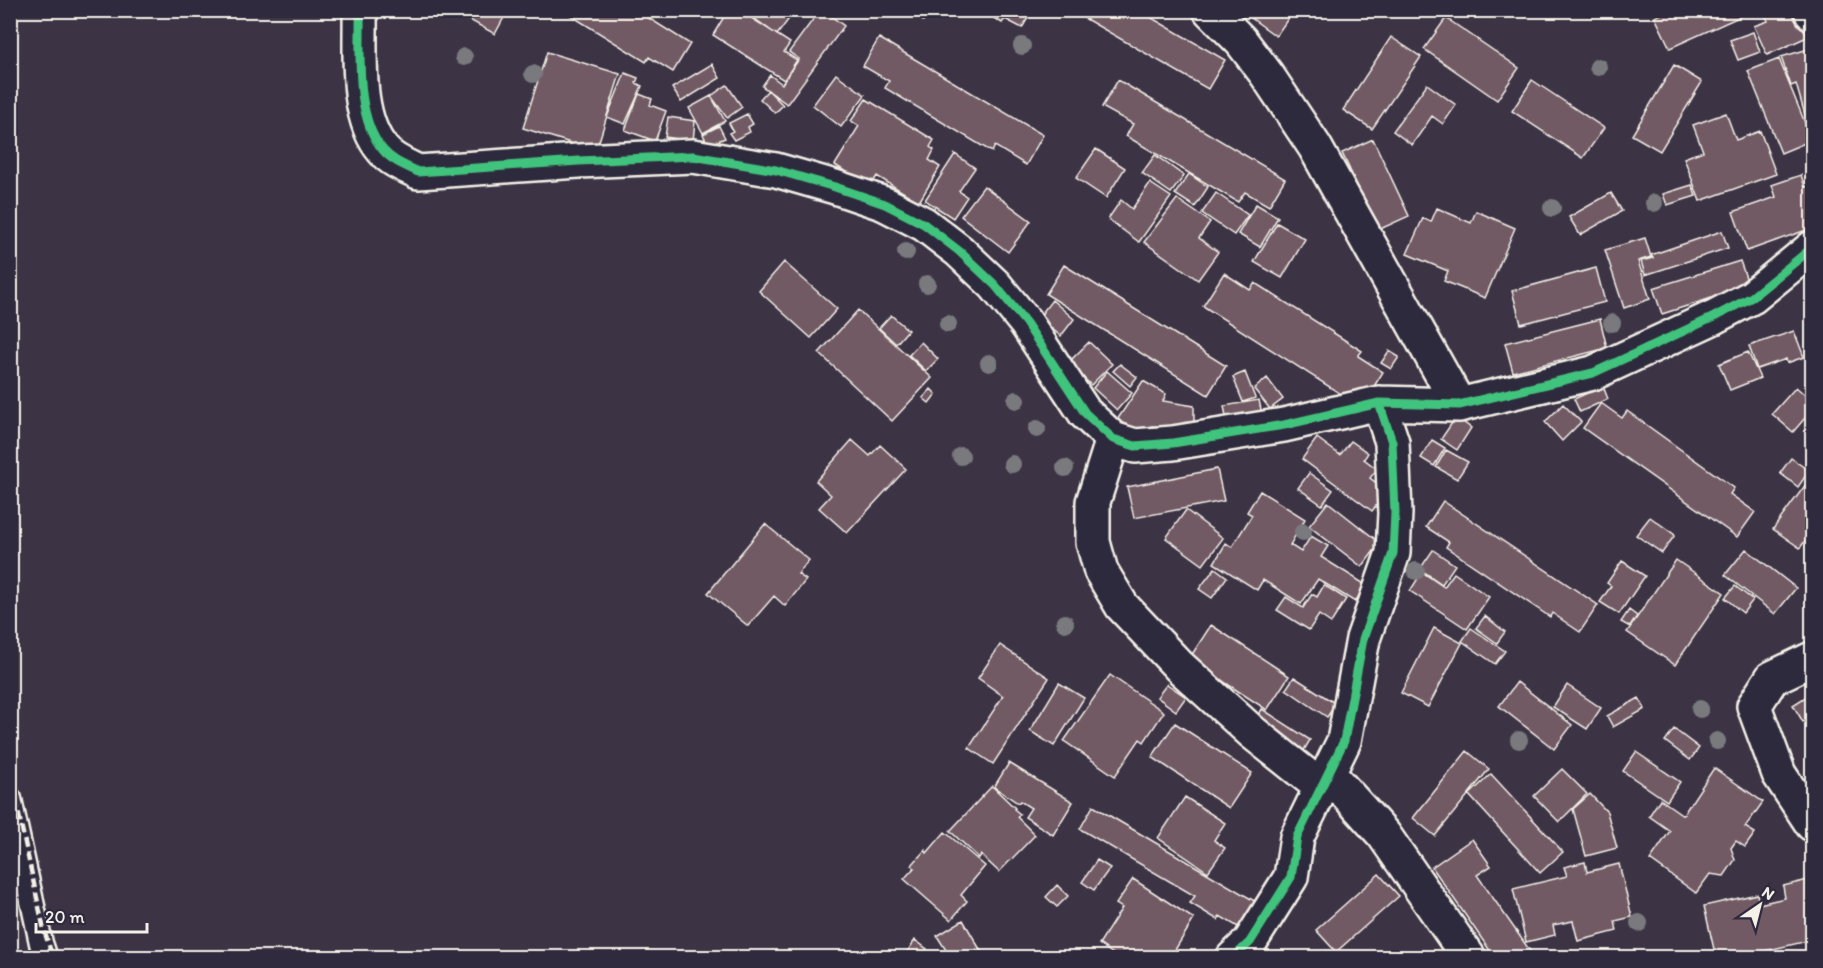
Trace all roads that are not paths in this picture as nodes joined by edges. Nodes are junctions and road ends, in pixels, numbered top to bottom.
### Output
1 (360, 10) edge
2 (1210, 10) edge
3 (1812, 248) edge
4 (1379, 403) junction
5 (1459, 405) junction
6 (1113, 439) junction
7 (1812, 659) edge
8 (1325, 780) junction
9 (10, 799) edge
10 (1812, 824) edge
11 (46, 957) edge
12 (1233, 957) edge
13 (1468, 957) edge

1 - 6 street
2 - 5 street
3 - 5 street
4 - 5 street
4 - 6 street
4 - 8 street
6 - 8 street
7 - 10 street
8 - 12 street
8 - 13 street
9 - 11 lane

